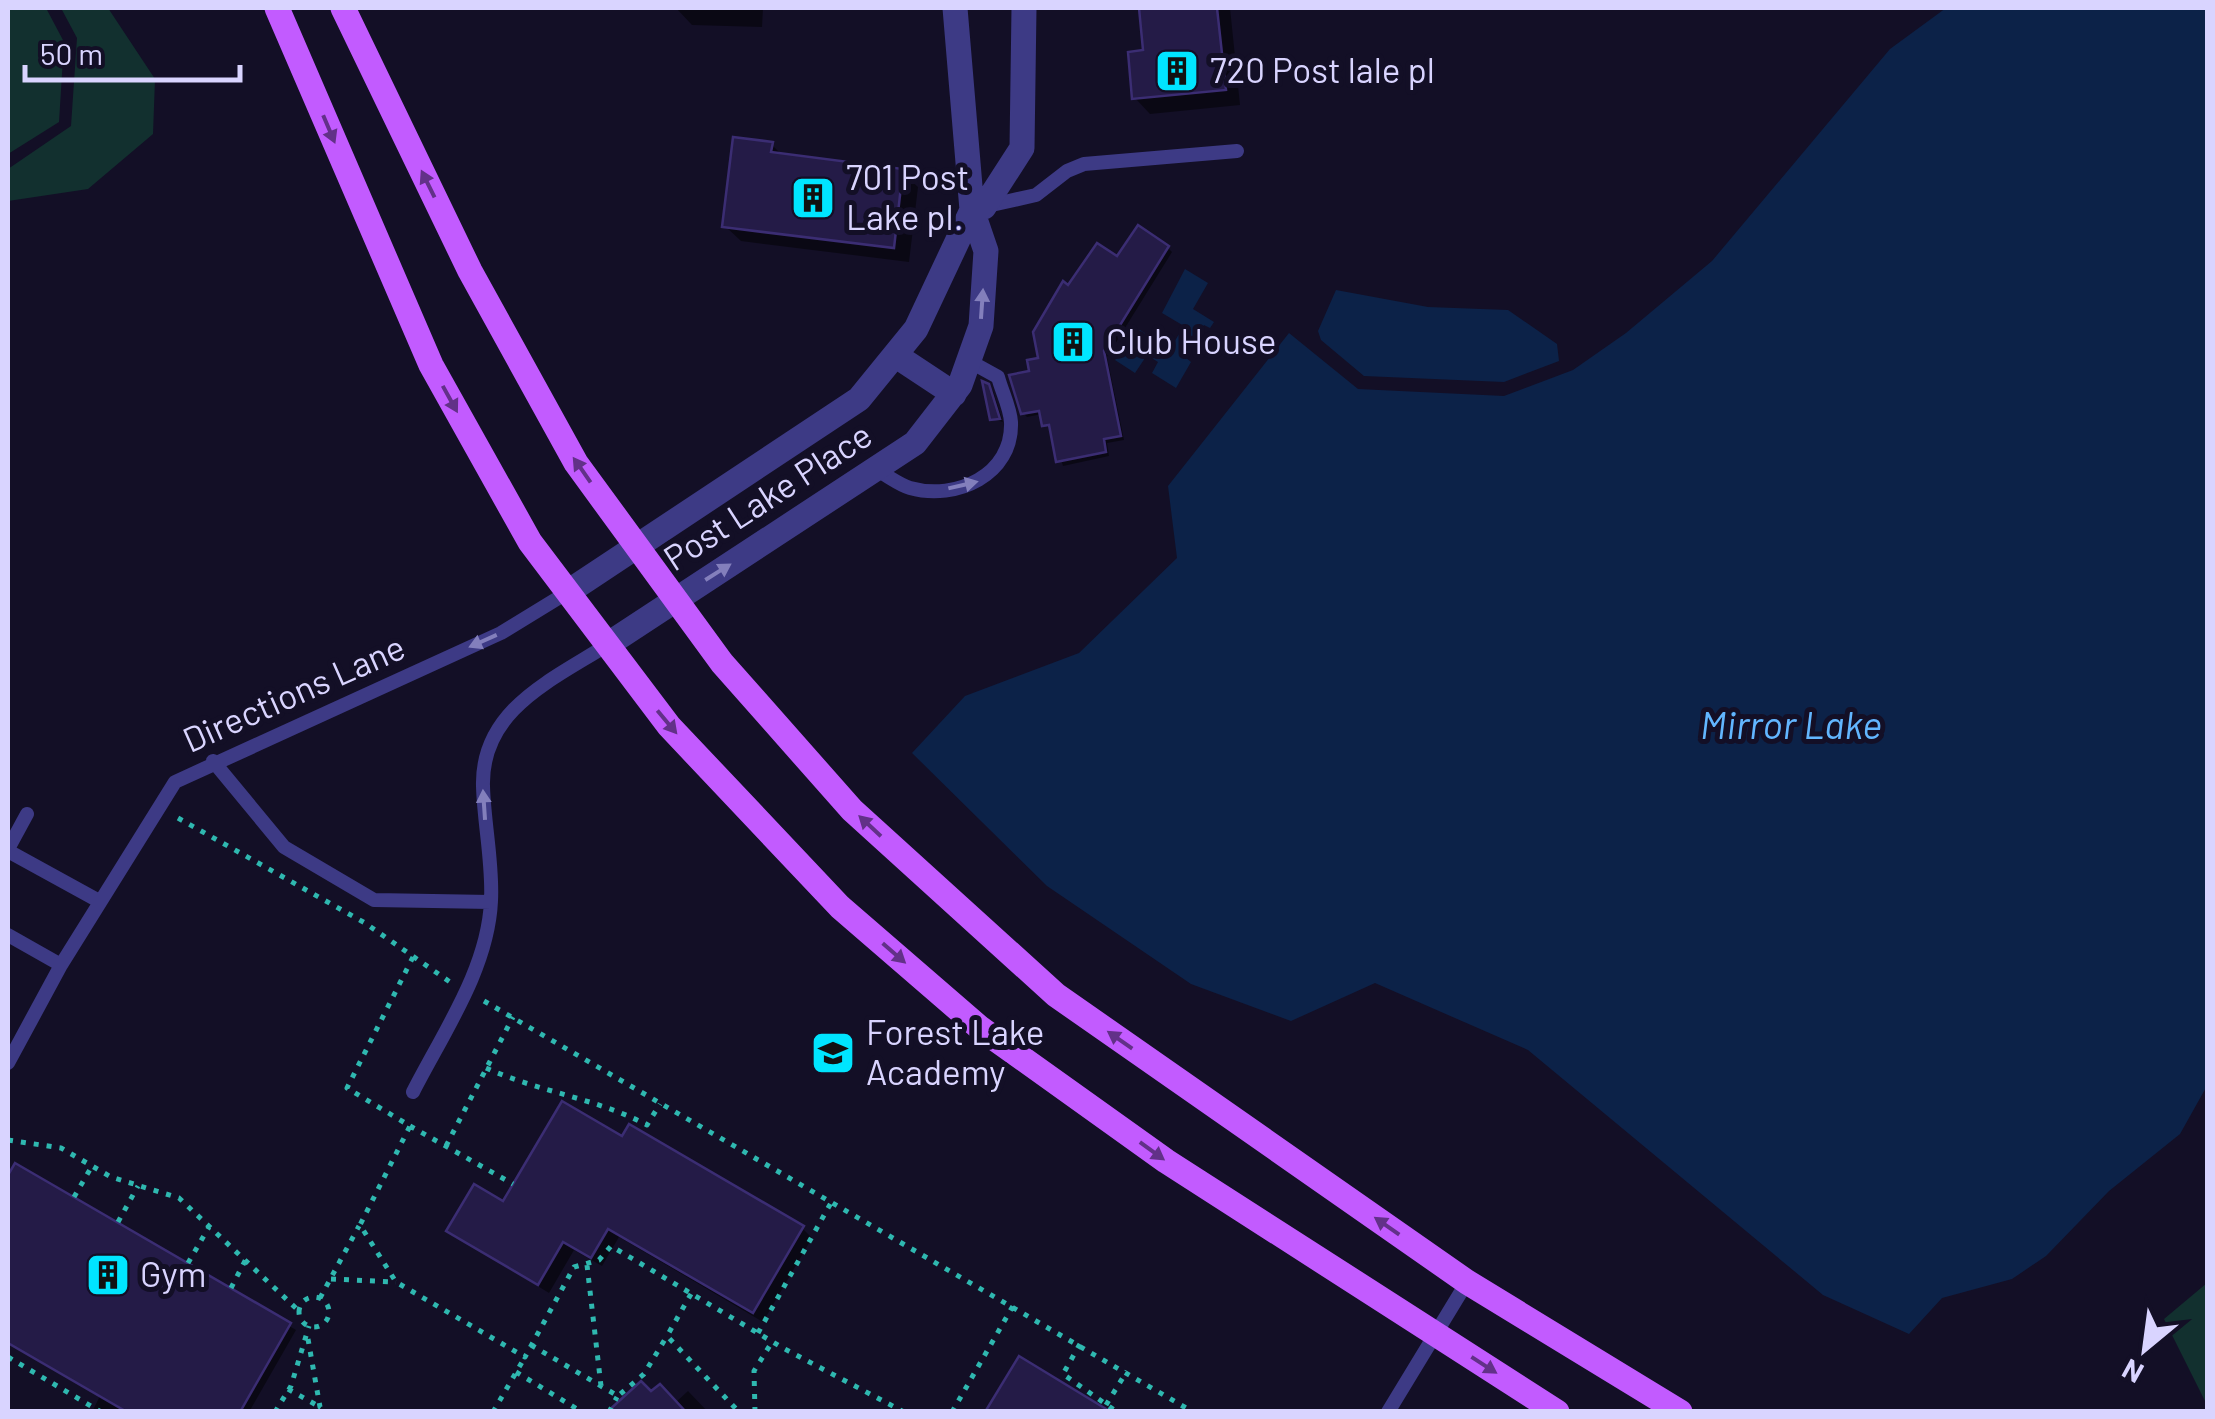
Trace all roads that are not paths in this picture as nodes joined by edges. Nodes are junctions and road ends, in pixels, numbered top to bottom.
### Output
1 (277, 8) edge
2 (343, 8) edge
3 (955, 8) edge
4 (1024, 8) edge
5 (1237, 151) dead end
6 (978, 208) junction
7 (895, 355) junction
8 (969, 361) junction
9 (954, 394) junction
10 (876, 470) junction
11 (639, 549) junction
12 (568, 592) junction
13 (675, 599) junction
14 (607, 645) junction
15 (213, 761) junction
16 (27, 814) dead end
17 (8, 850) edge
18 (99, 902) junction
19 (492, 902) junction
20 (8, 935) edge
21 (61, 965) junction
22 (8, 1062) edge
23 (413, 1092) dead end
24 (1467, 1282) junction
25 (1435, 1334) junction
26 (1388, 1412) edge
27 (1557, 1412) edge
28 (1680, 1412) edge

1 -> 12 main road
11 -> 2 main road
3 - 6 street, Post Lake Place
4 - 6 street, Post Lake Place
5 - 6 lane
6 - 7 street, Post Lake Place
8 -> 6 street, Post Lake Place
7 - 9 street
7 - 11 street, Post Lake Place
8 - 9 street, Post Lake Place
10 -> 8 lane
9 - 10 street, Post Lake Place
13 -> 10 street, Post Lake Place
11 - 12 street, Post Lake Place
11 - 13 main road
12 - 14 main road
12 -> 15 lane, Directions Lane
13 - 14 street, Post Lake Place
24 -> 13 main road
19 -> 14 lane
14 -> 25 main road
15 - 18 lane, Directions Lane
15 - 19 lane
16 - 17 lane
17 - 18 lane
18 - 21 lane, Directions Lane
19 - 23 lane
20 - 21 lane
21 - 22 lane, Directions Lane
24 - 25 lane
24 - 28 main road
25 - 26 lane
25 -> 27 main road

